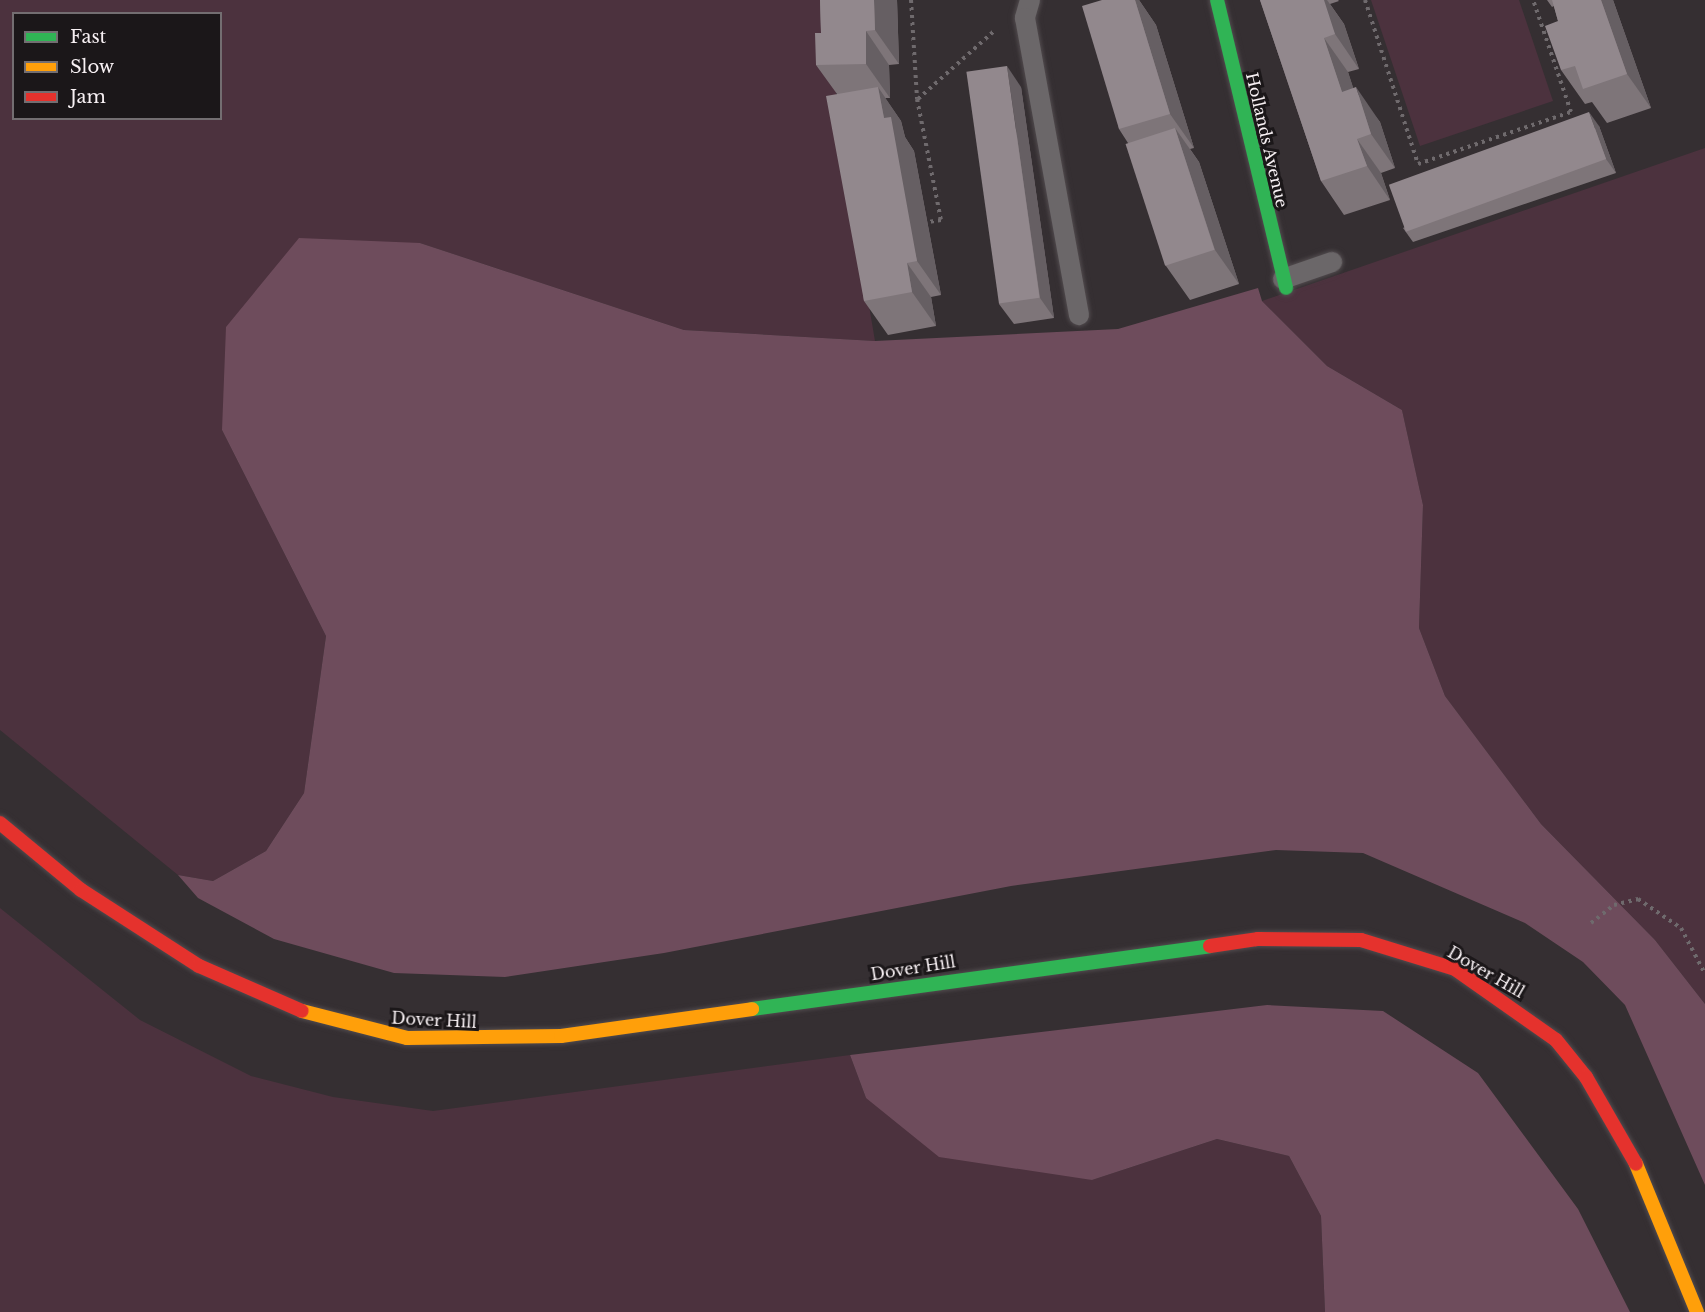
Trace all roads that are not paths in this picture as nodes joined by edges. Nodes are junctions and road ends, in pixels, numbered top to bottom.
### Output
1 (1030, 0) edge
2 (1217, 0) edge
3 (1332, 262) dead end
4 (1285, 283) joint
5 (1079, 315) dead end
6 (0, 823) edge
7 (1697, 1312) edge

1 - 5 lane
2 - 4 main road, Hollands Avenue
3 - 4 lane
6 - 7 main road, Dover Hill

